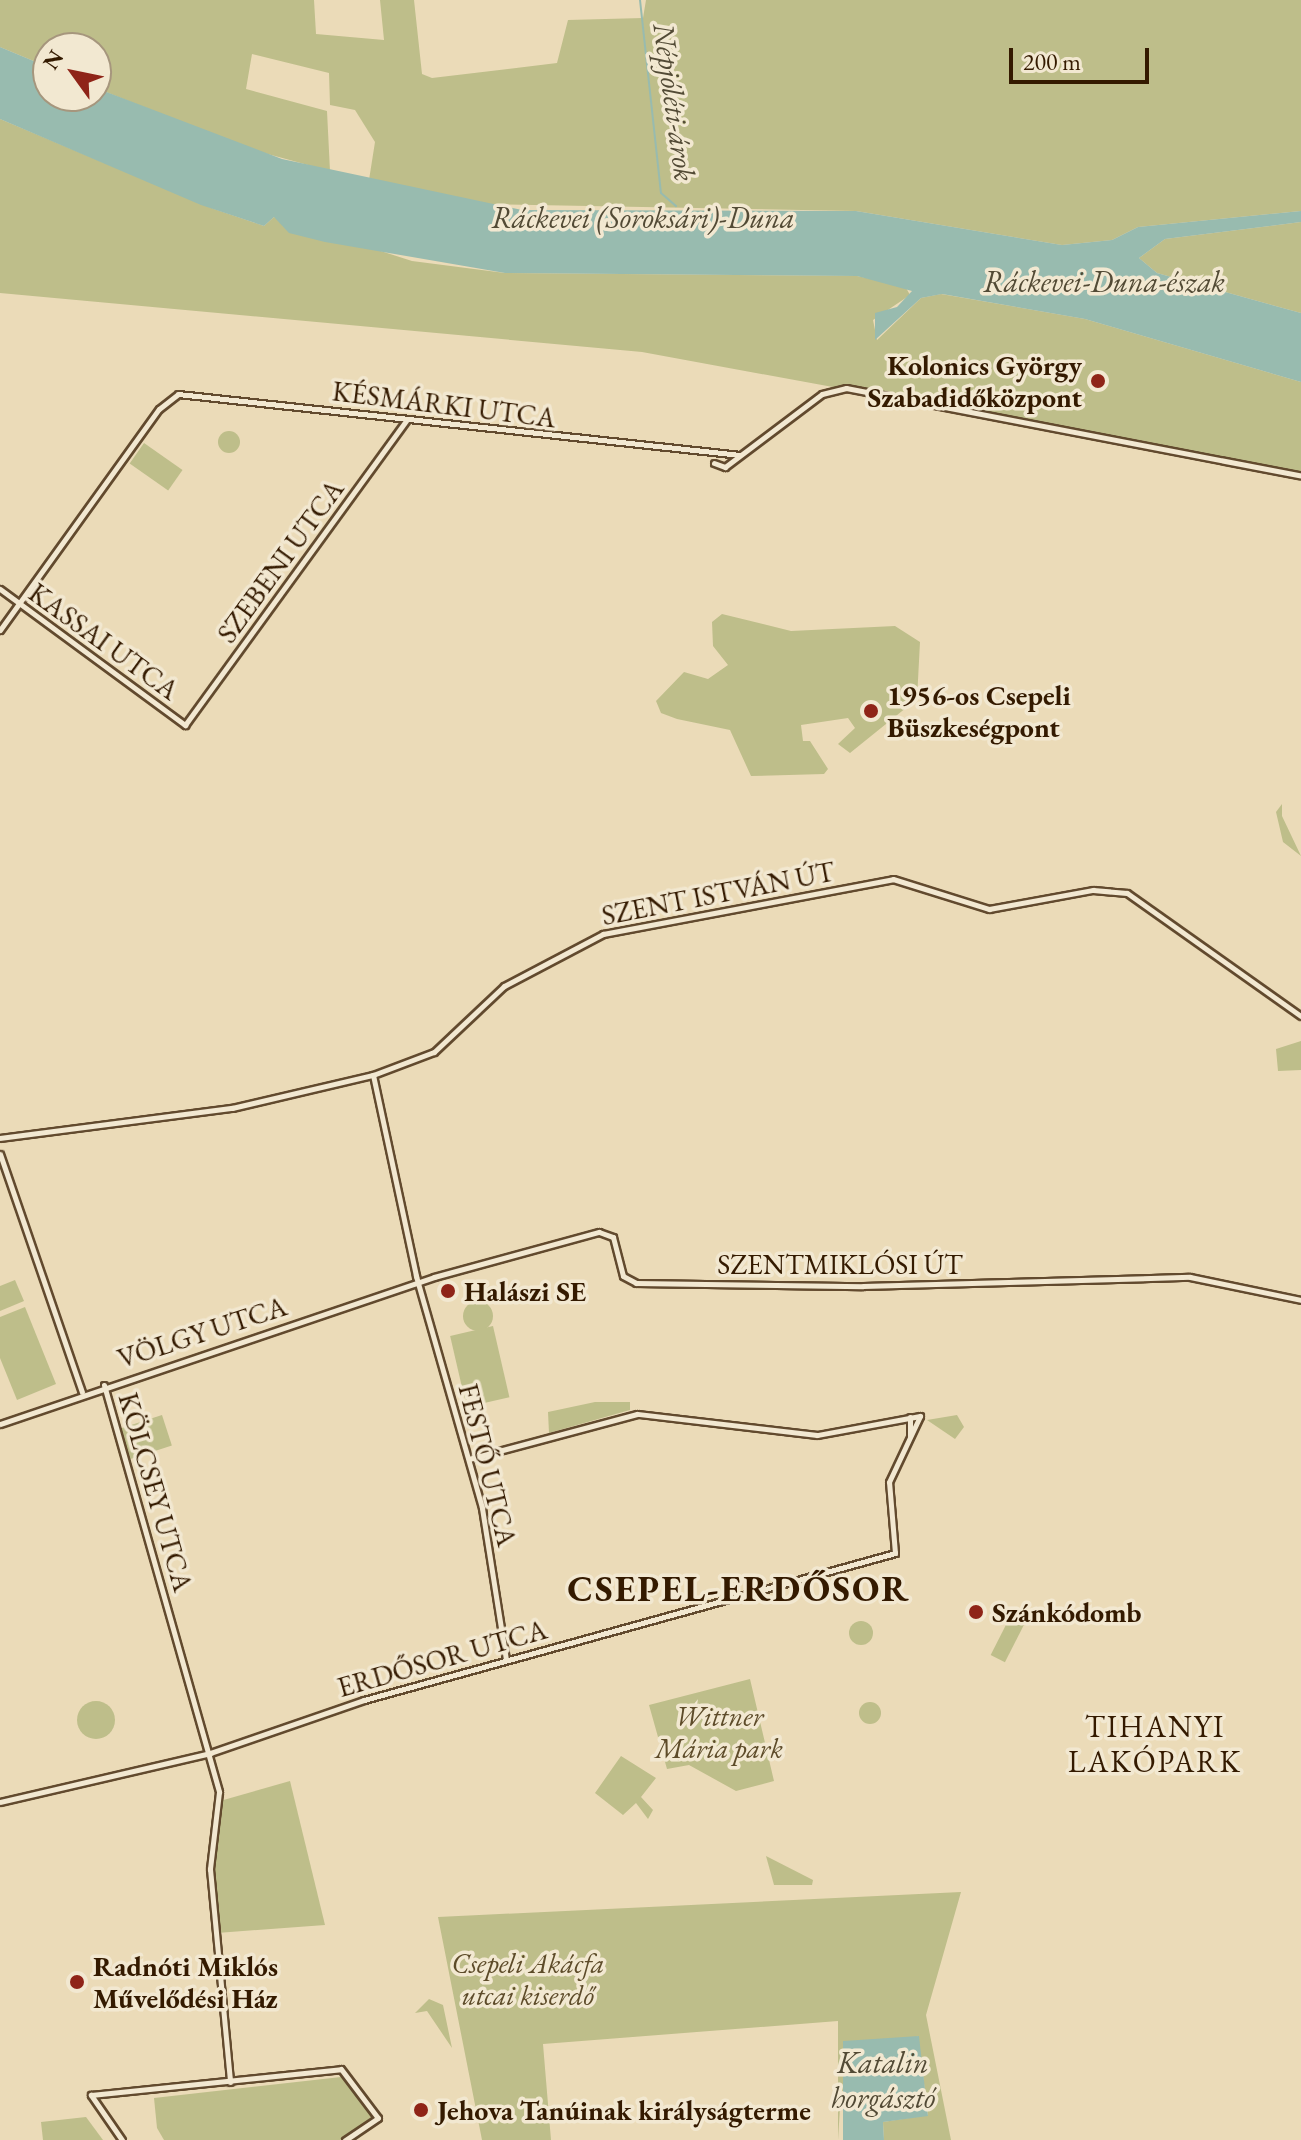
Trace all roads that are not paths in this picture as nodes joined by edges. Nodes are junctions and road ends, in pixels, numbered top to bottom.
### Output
1 (406, 421) junction
2 (716, 460) junction
3 (726, 461) junction
4 (1301, 476) edge
5 (0, 589) edge
6 (19, 603) junction
7 (0, 630) edge
8 (185, 725) joint
9 (1301, 1016) edge
10 (373, 1075) junction
11 (0, 1138) edge
12 (0, 1154) edge
13 (418, 1283) junction
14 (1301, 1300) edge
15 (104, 1385) junction
16 (82, 1392) junction
17 (910, 1417) junction
18 (0, 1424) edge
19 (910, 1437) junction
20 (469, 1459) junction
21 (506, 1659) junction
22 (210, 1753) junction
23 (0, 1802) edge
24 (230, 2082) junction
25 (122, 2140) edge
26 (345, 2140) edge

1 - 2 street, KÉSMÁRKI UTCA
1 - 6 street, KÉSMÁRKI UTCA
1 - 8 street, SZEBENI UTCA
2 - 3 street
2 - 3 street
3 - 4 street
5 - 6 street, KASSAI UTCA
6 - 7 street
6 - 8 street, KASSAI UTCA
9 - 10 street, SZENT ISTVÁN ÚT
10 - 11 street, SZENT ISTVÁN ÚT
10 - 13 street, FESTŐ UTCA
12 - 16 street
13 - 14 street, SZENTMIKLÓSI ÚT
13 - 15 street, VÖLGY UTCA
13 - 20 street, FESTŐ UTCA
15 - 16 street, VÖLGY UTCA
15 - 22 street, KÖLCSEY UTCA
16 - 18 street, VÖLGY UTCA
17 - 19 street
17 - 19 street
17 - 20 street
19 - 21 street, ERDŐSOR UTCA
20 - 21 street, FESTŐ UTCA
21 - 22 street, ERDŐSOR UTCA
22 - 23 street, ERDŐSOR UTCA
22 - 24 street
24 - 25 street
24 - 26 street

